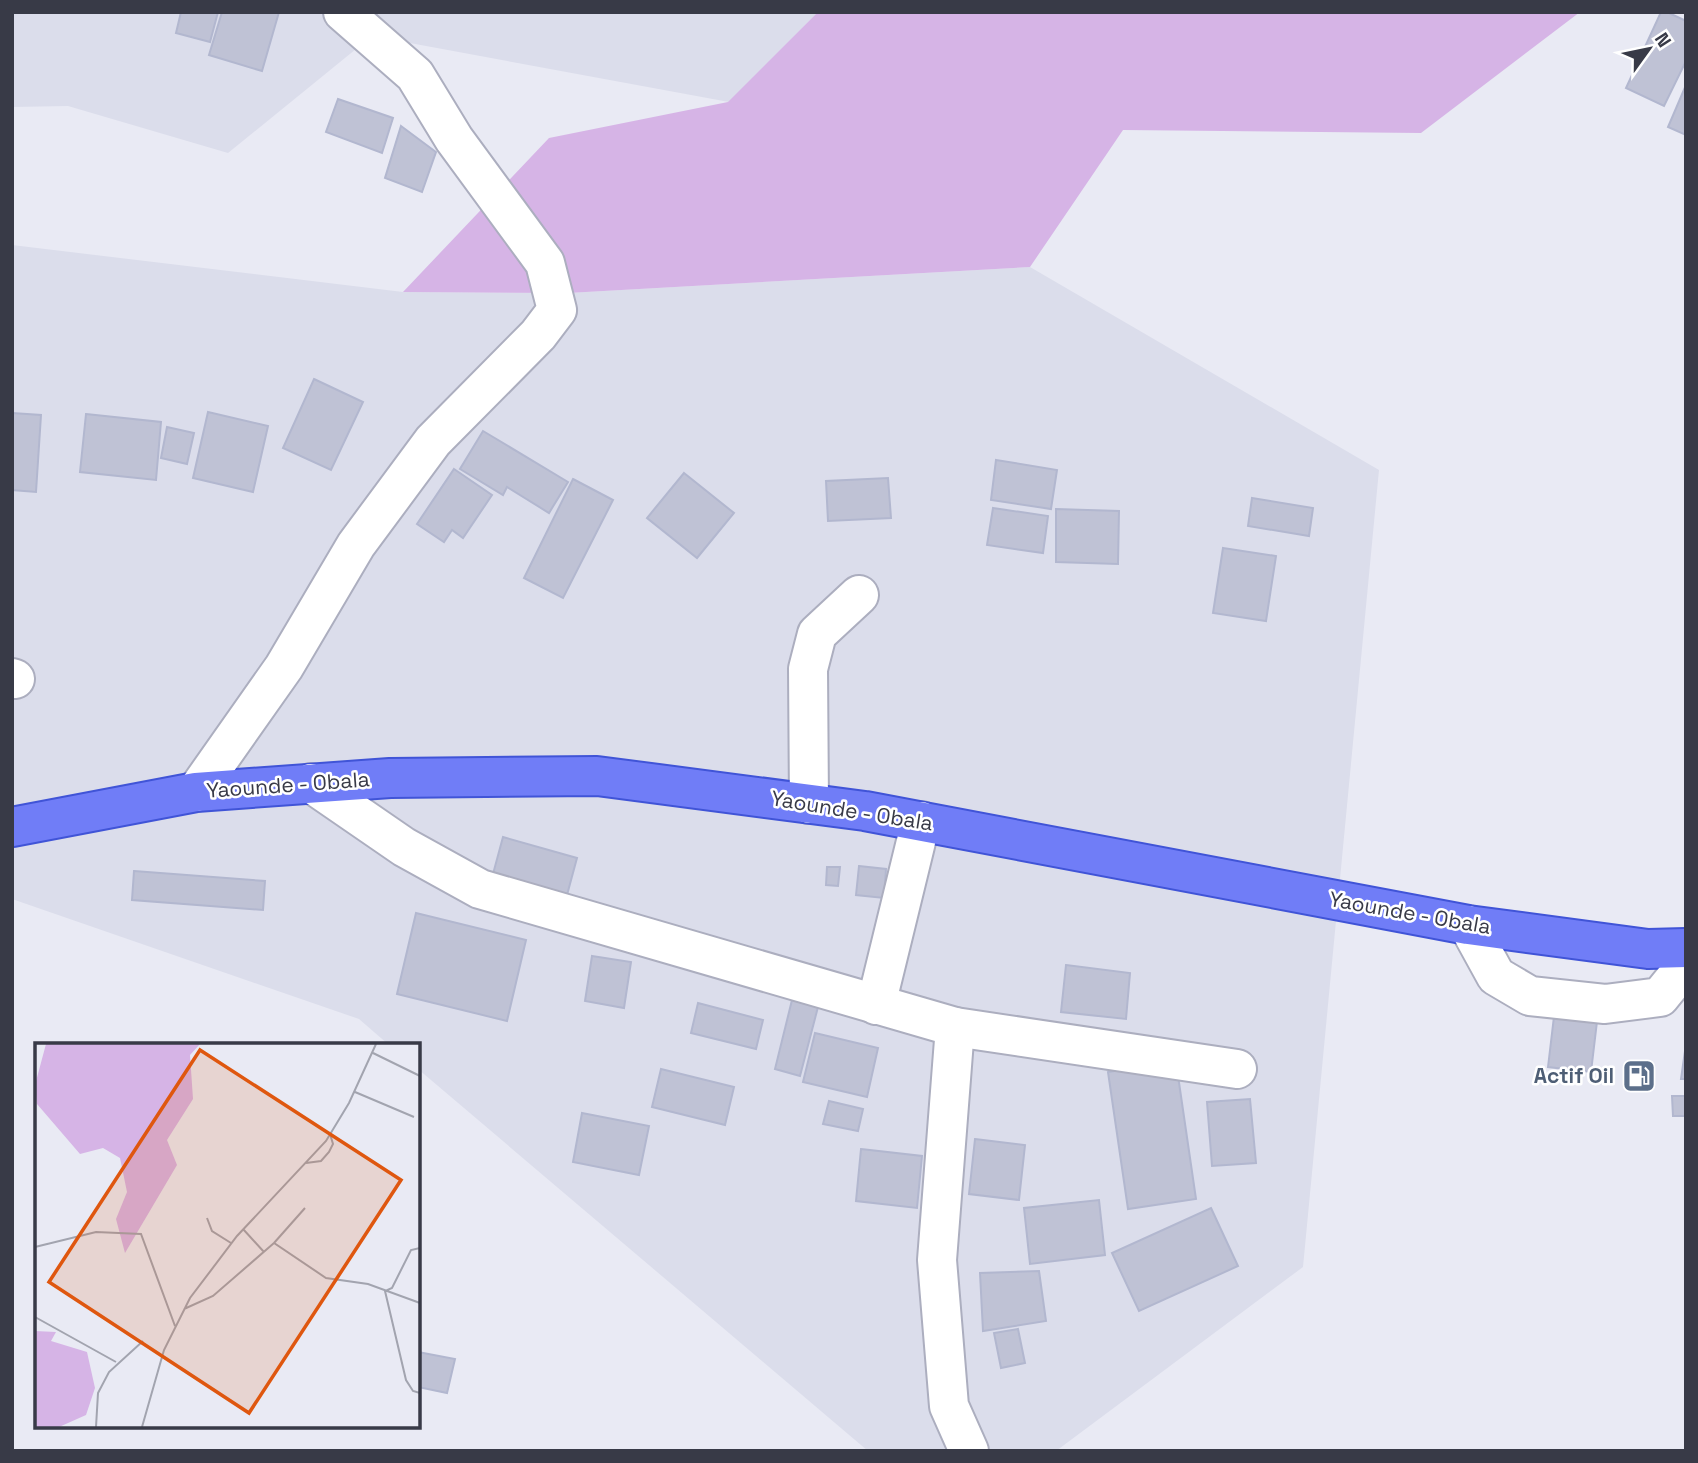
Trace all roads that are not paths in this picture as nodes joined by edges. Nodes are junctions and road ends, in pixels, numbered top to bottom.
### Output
1 (344, 12) edge
2 (859, 595) dead end
3 (311, 783) junction
4 (196, 792) junction
5 (809, 804) junction
6 (921, 821) junction
7 (12, 827) edge
8 (1468, 926) junction
9 (1686, 948) edge
10 (1686, 965) edge
11 (876, 1005) junction
12 (955, 1027) junction
13 (1237, 1069) dead end
14 (969, 1451) edge

1 - 4 street
2 - 5 street
3 - 4 highway, Yaounde - Obala
3 - 5 highway, Yaounde - Obala
3 - 11 street
4 - 7 highway, Yaounde - Obala
5 - 6 highway, Yaounde - Obala
6 - 8 highway, Yaounde - Obala
6 - 11 street
8 - 9 highway, Yaounde - Obala
8 - 10 street
11 - 12 street
12 - 13 street
12 - 14 street

